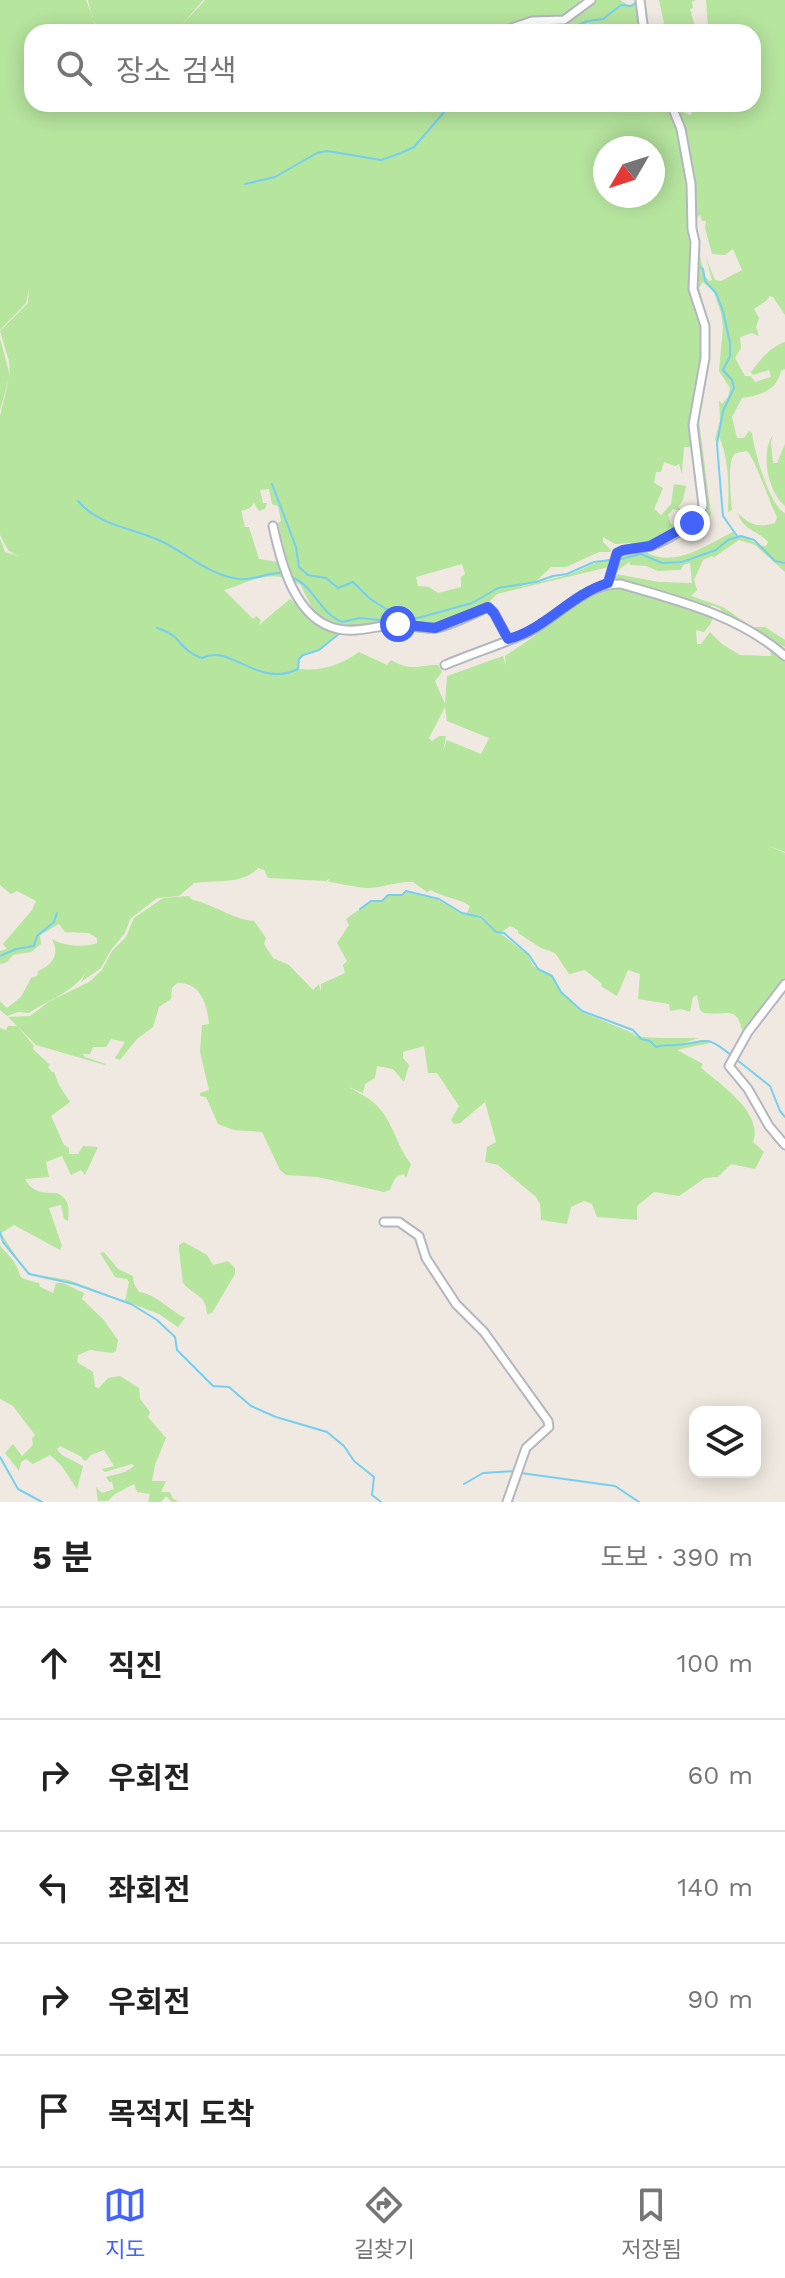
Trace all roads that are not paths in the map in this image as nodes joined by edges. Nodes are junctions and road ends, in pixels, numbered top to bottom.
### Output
1 (591, 0) edge
2 (640, 0) edge
3 (523, 24) edge
4 (643, 24) edge
5 (674, 112) edge
6 (273, 526) dead end
7 (608, 583) junction
8 (508, 639) junction
9 (785, 656) edge
10 (445, 665) dead end
11 (785, 984) edge
12 (785, 1145) edge
13 (384, 1222) dead end
14 (507, 1502) edge

1 - 3 street
2 - 4 street
5 - 7 street
6 - 8 street
7 - 8 street
7 - 9 street
8 - 10 street
11 - 12 street
13 - 14 street

